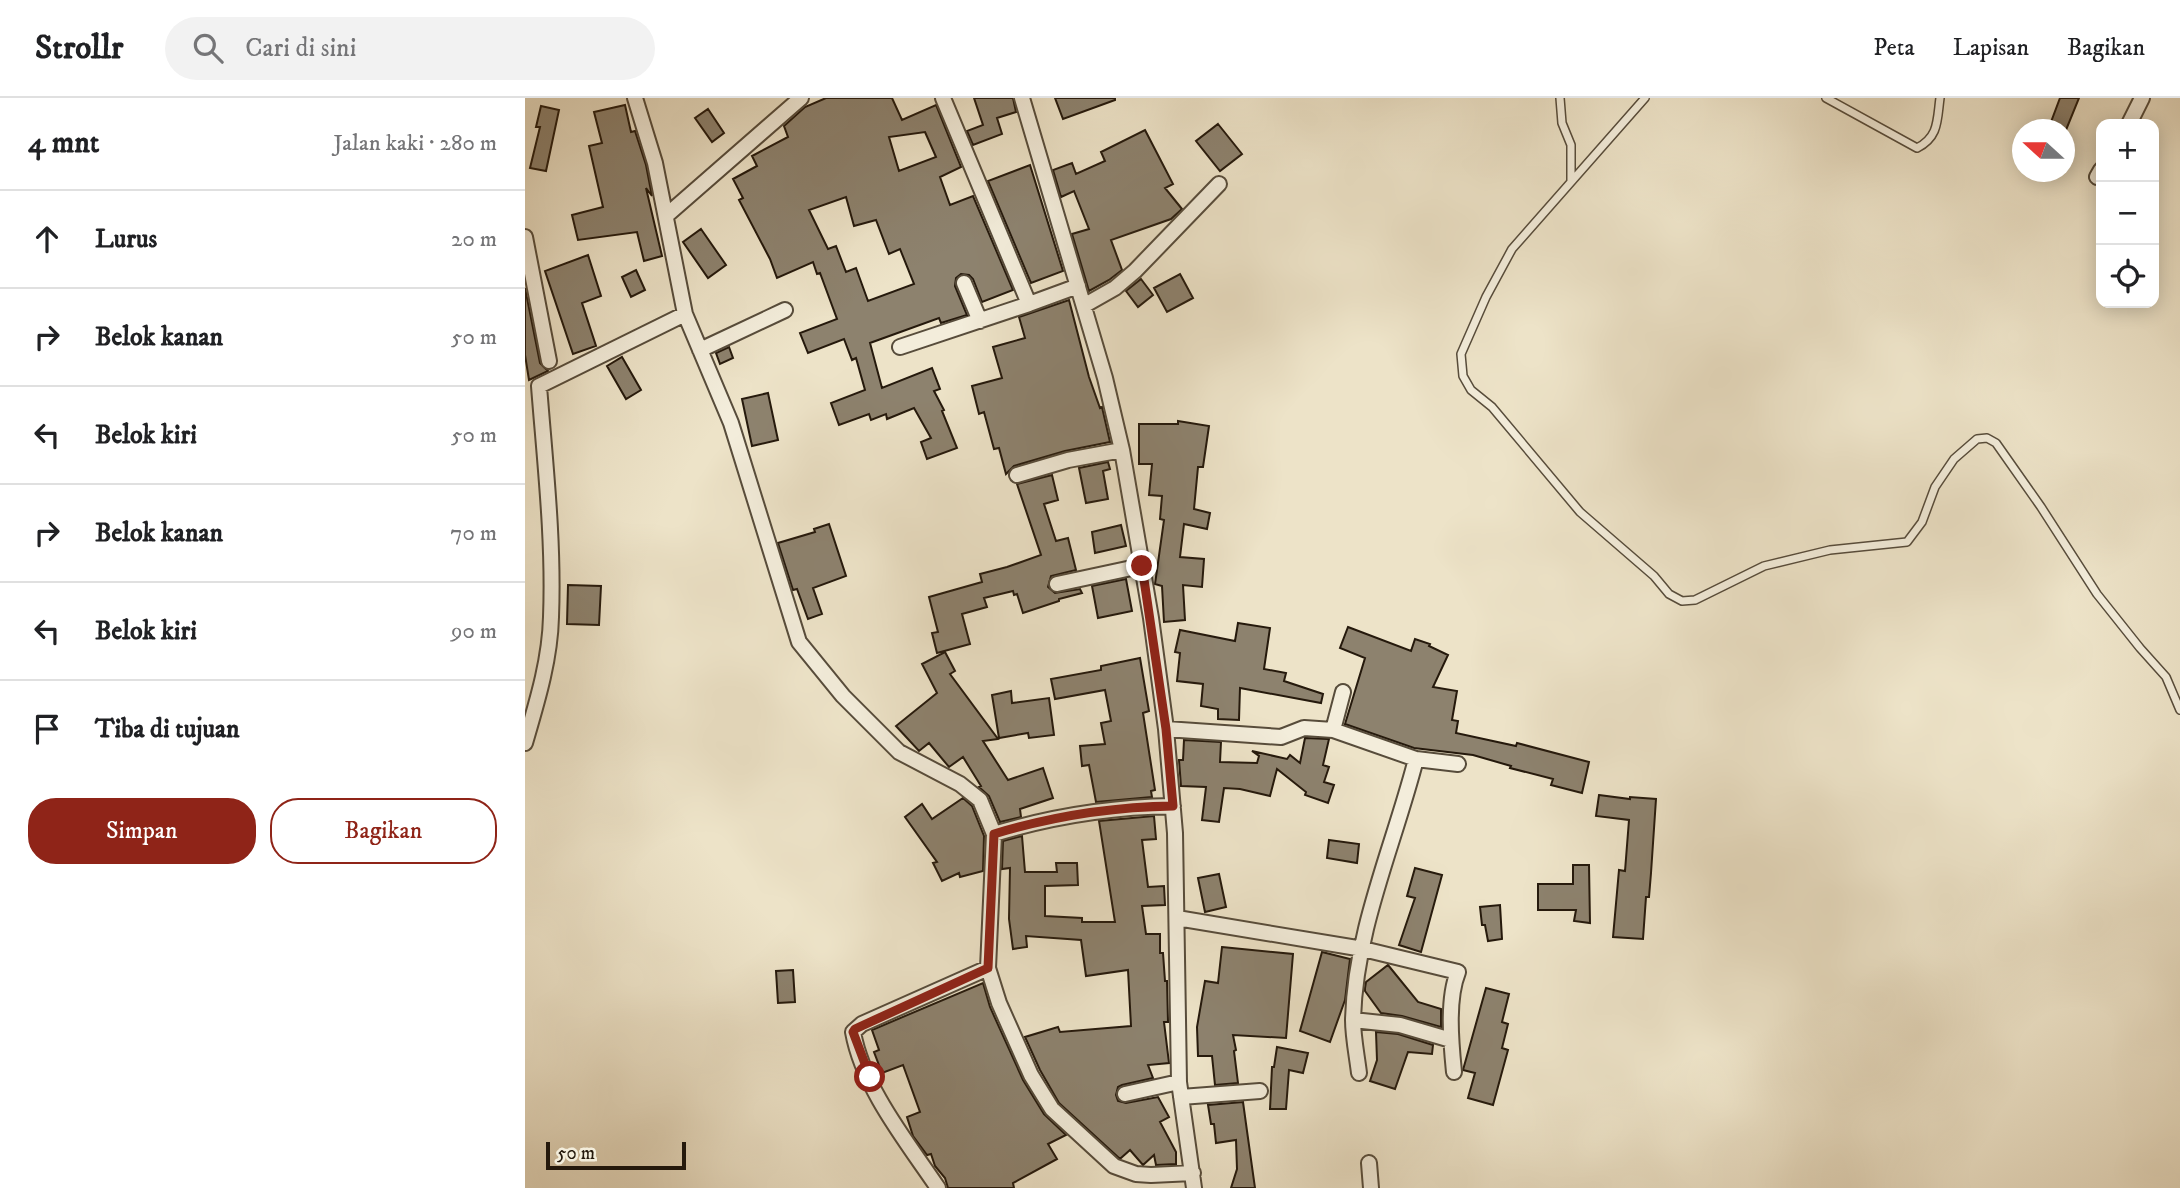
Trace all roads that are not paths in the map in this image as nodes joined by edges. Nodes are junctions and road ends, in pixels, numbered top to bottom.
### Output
1 (635, 98) edge
2 (801, 98) edge
3 (943, 98) edge
4 (1022, 98) edge
5 (1560, 98) edge
6 (1645, 98) edge
7 (1826, 98) edge
8 (1940, 98) edge
9 (2142, 98) edge
10 (2132, 119) edge
11 (1571, 181) junction
12 (1219, 184) dead end
13 (667, 215) junction
14 (525, 237) edge
15 (964, 282) dead end
16 (1078, 286) junction
17 (1029, 304) junction
18 (1085, 305) junction
19 (785, 310) dead end
20 (685, 314) junction
21 (980, 321) junction
22 (900, 347) dead end
23 (700, 350) junction
24 (549, 361) dead end
25 (532, 387) edge
26 (1122, 450) junction
27 (1017, 475) dead end
28 (1142, 566) junction
29 (1057, 584) dead end
30 (1343, 692) dead end
31 (2180, 710) edge
32 (1166, 729) junction
33 (1333, 730) junction
34 (525, 743) edge
35 (1416, 759) junction
36 (1458, 764) dead end
37 (1173, 806) junction
38 (994, 834) junction
39 (1177, 918) junction
40 (1363, 949) junction
41 (988, 968) junction
42 (1353, 1020) junction
43 (1451, 1040) junction
44 (1454, 1072) dead end
45 (1359, 1073) dead end
46 (1179, 1082) junction
47 (1260, 1091) dead end
48 (1125, 1094) dead end
49 (1181, 1097) junction
50 (1369, 1163) dead end
51 (1194, 1181) edge
52 (938, 1188) edge
53 (1371, 1188) edge

1 - 13 street
2 - 13 street
3 - 17 street
4 - 16 street
5 - 11 lane
6 - 11 lane
7 - 8 lane
9 - 10 street
11 - 31 lane
12 - 18 street
13 - 20 street
14 - 24 street
15 - 21 street
16 - 17 street
16 - 18 street
17 - 21 street
18 - 26 street
19 - 23 street
20 - 23 street
20 - 25 street
21 - 22 street
23 - 38 street
25 - 34 street
26 - 27 street
26 - 28 street
28 - 29 street
28 - 32 street
30 - 33 street
32 - 33 street
32 - 37 street
33 - 35 street
35 - 36 street
35 - 40 street
37 - 38 street
37 - 39 street
38 - 41 street
39 - 40 street
39 - 46 street
40 - 42 street
40 - 43 street
41 - 51 street
41 - 52 street
42 - 43 street
42 - 45 street
43 - 44 street
46 - 48 street
46 - 49 street
47 - 49 street
49 - 51 street
50 - 53 street

